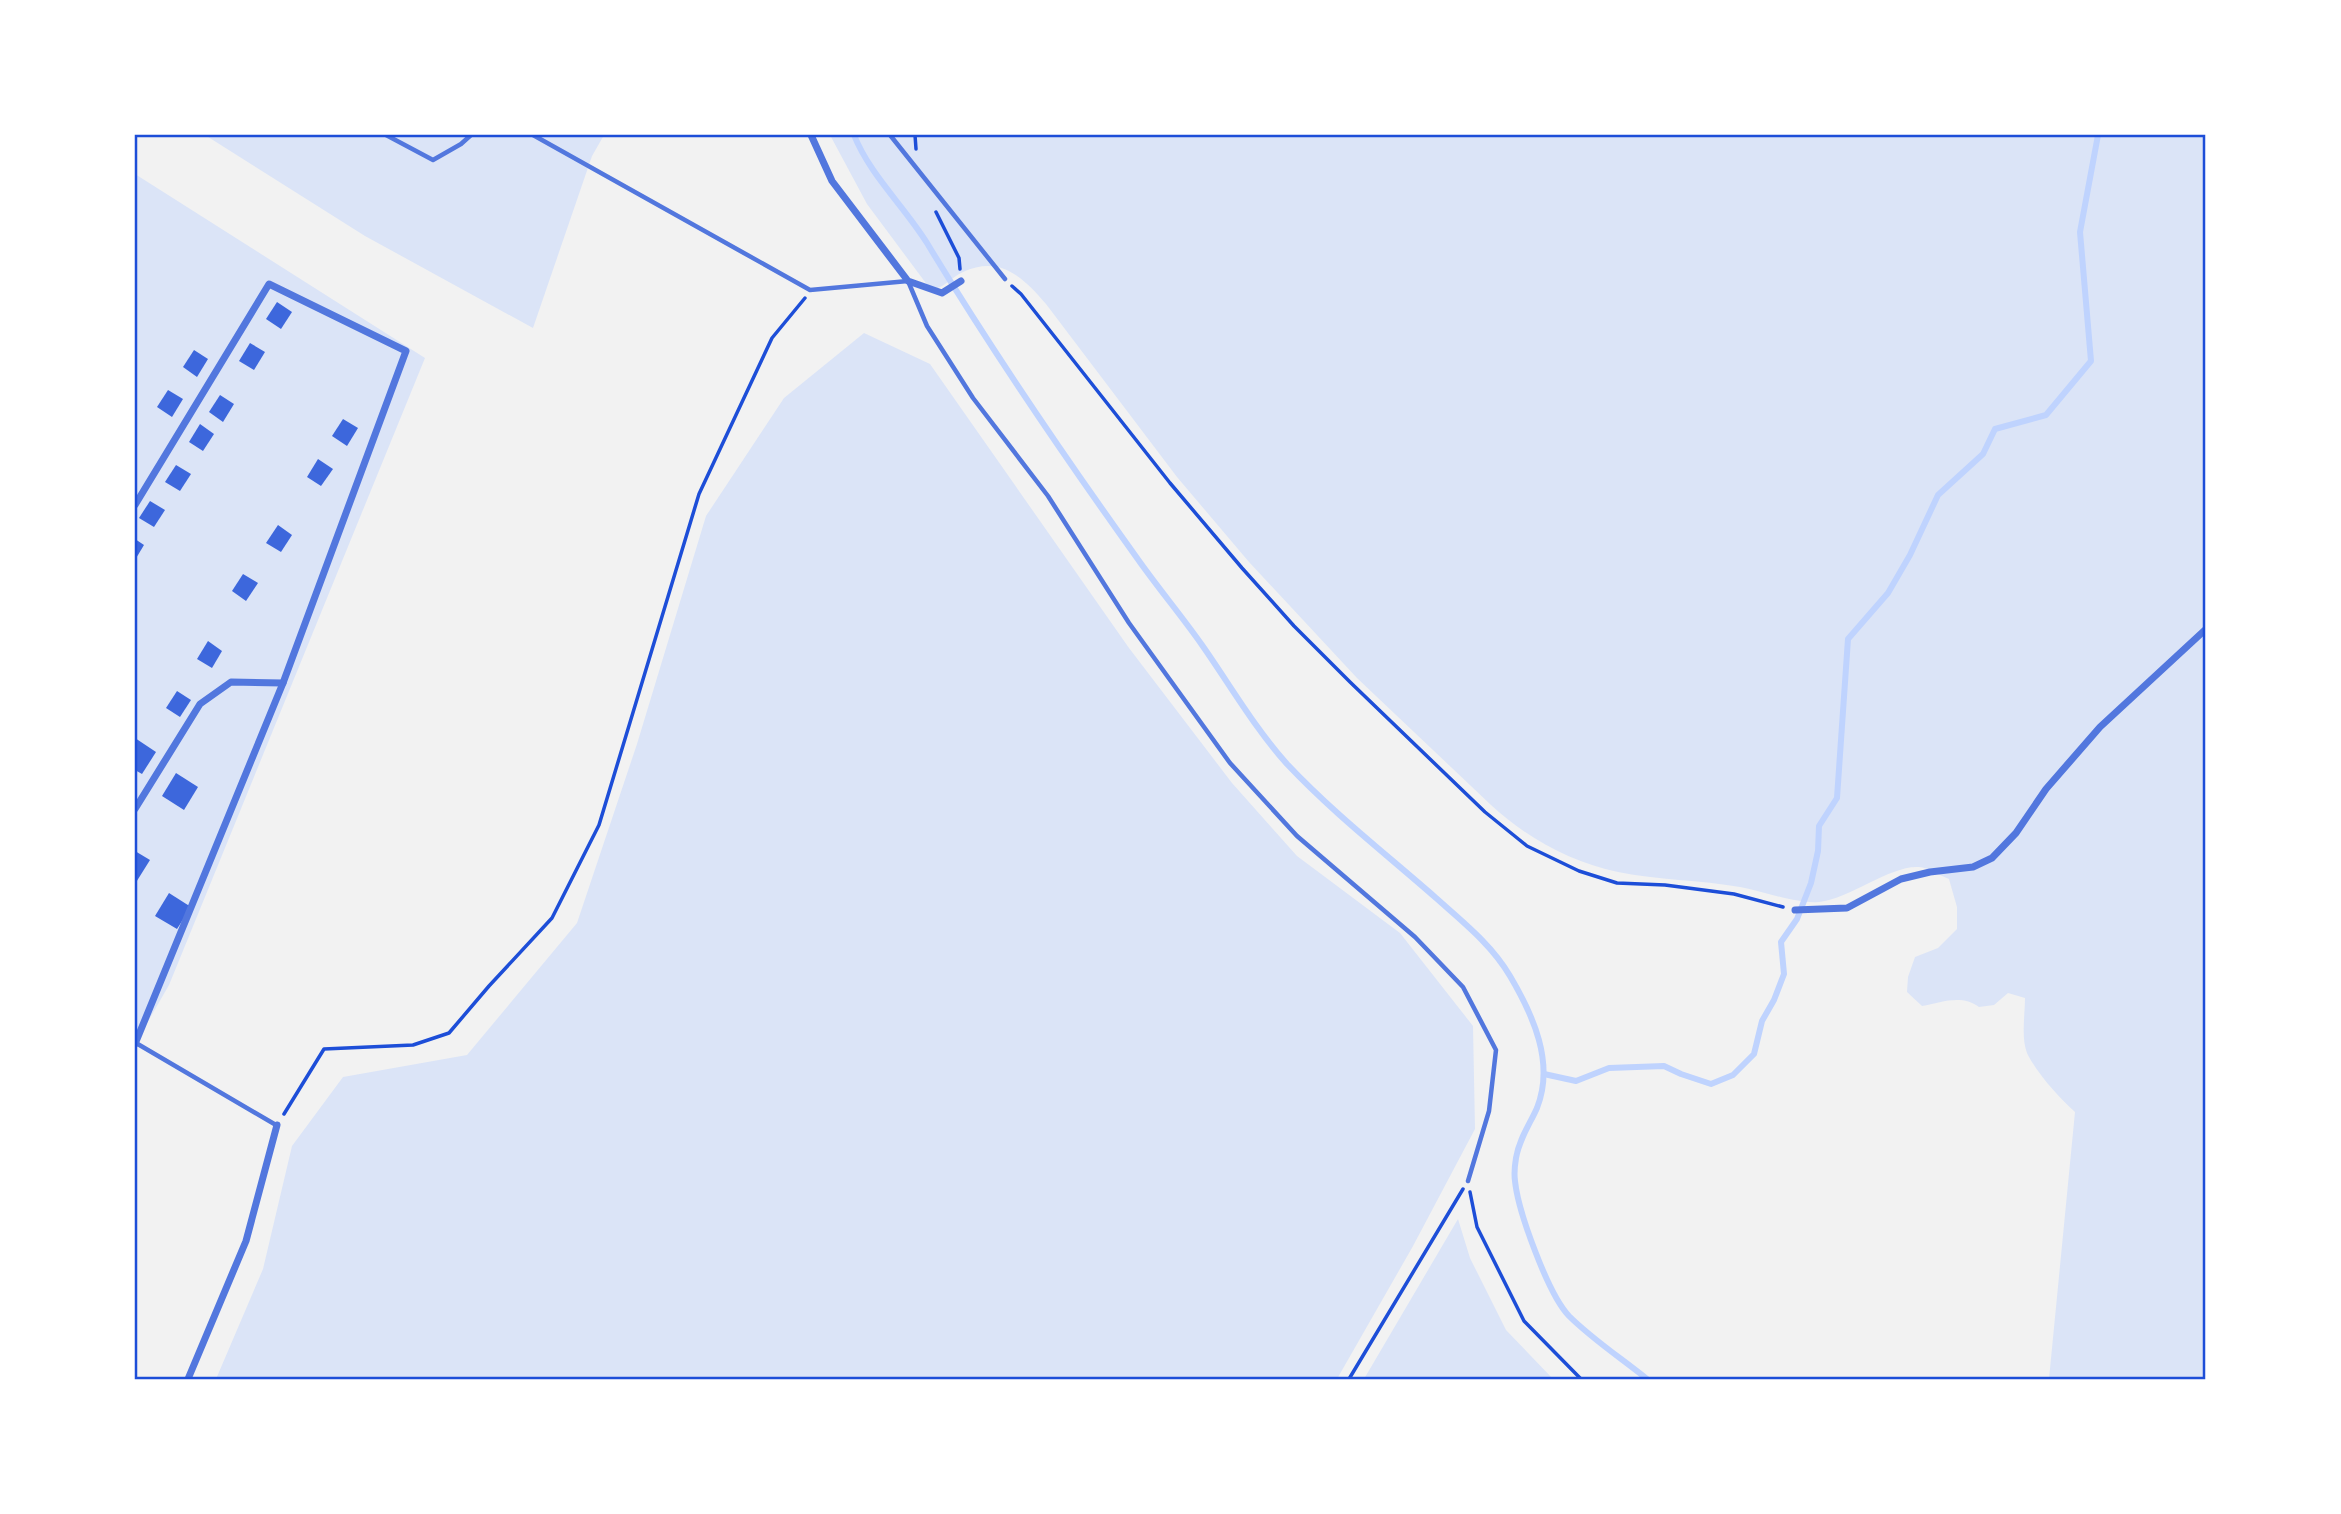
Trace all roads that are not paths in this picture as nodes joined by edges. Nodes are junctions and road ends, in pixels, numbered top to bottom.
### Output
1 (386, 135) edge
2 (471, 135) edge
3 (534, 135) edge
4 (811, 135) edge
5 (890, 135) edge
6 (1005, 279) road end
7 (908, 281) junction
8 (961, 281) dead end
9 (135, 505) edge
10 (2206, 629) edge
11 (283, 683) junction
12 (135, 809) edge
13 (1795, 910) road end
14 (135, 1043) edge
15 (277, 1125) joint
16 (1468, 1181) road end
17 (188, 1379) edge

1 - 2 lane
3 - 7 lane
4 - 7 street
5 - 6 lane
7 - 8 street
7 - 16 lane
9 - 11 street
10 - 13 street
11 - 12 street
11 - 14 street
14 - 15 lane
15 - 17 street

